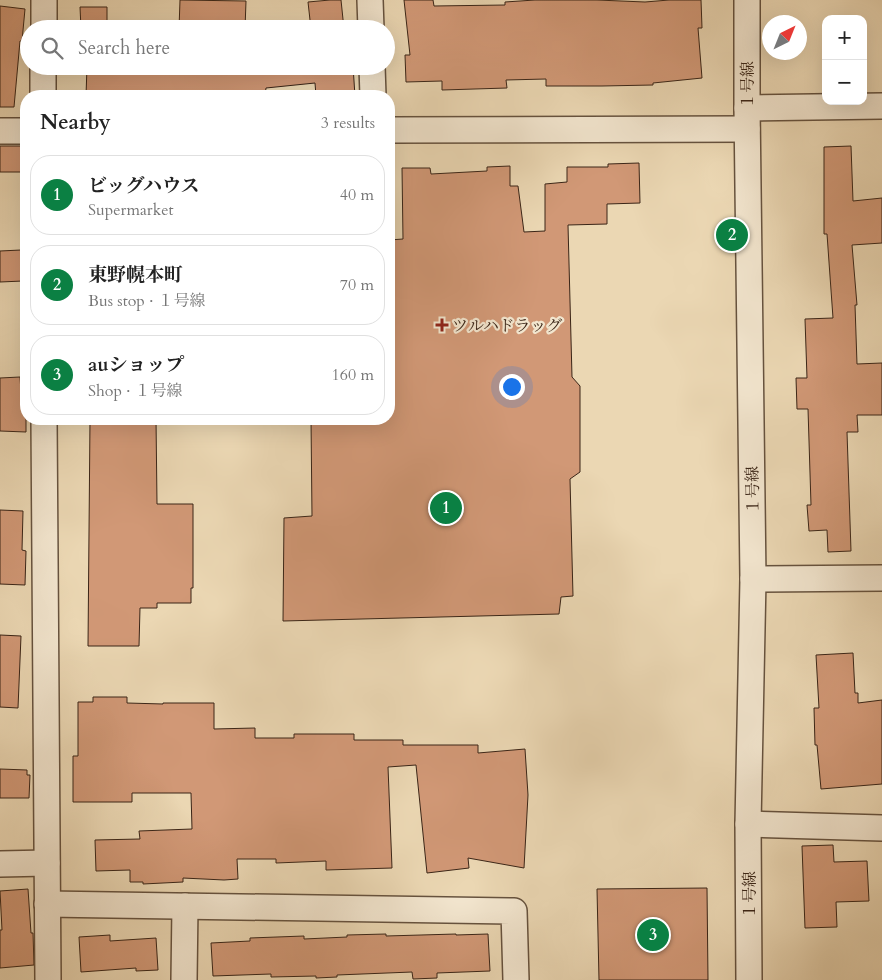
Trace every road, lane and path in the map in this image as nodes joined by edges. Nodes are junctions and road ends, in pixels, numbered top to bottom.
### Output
1 (44, 0) edge
2 (370, 0) edge
3 (747, 0) edge
4 (44, 20) edge
5 (371, 20) edge
6 (43, 75) edge
7 (372, 75) edge
8 (43, 90) edge
9 (373, 90) edge
10 (882, 106) edge
11 (747, 118) junction
12 (20, 130) edge
13 (395, 130) edge
14 (0, 131) edge
15 (44, 425) edge
16 (882, 578) edge
17 (753, 579) junction
18 (748, 824) junction
19 (882, 828) edge
20 (0, 864) edge
21 (47, 864) junction
22 (47, 904) junction
23 (185, 906) junction
24 (48, 980) edge
25 (184, 980) edge
26 (516, 980) edge
27 (749, 980) edge

1 - 4 street
2 - 5 street
3 - 11 street, １号線
6 - 8 street
7 - 9 street
10 - 11 street
11 - 13 street
11 - 17 street, １号線
12 - 14 street
15 - 21 street
16 - 17 street
17 - 18 street, １号線
18 - 19 street
18 - 27 street, １号線
20 - 21 street
21 - 22 street
22 - 23 street
22 - 24 street
23 - 25 street
23 - 26 street

